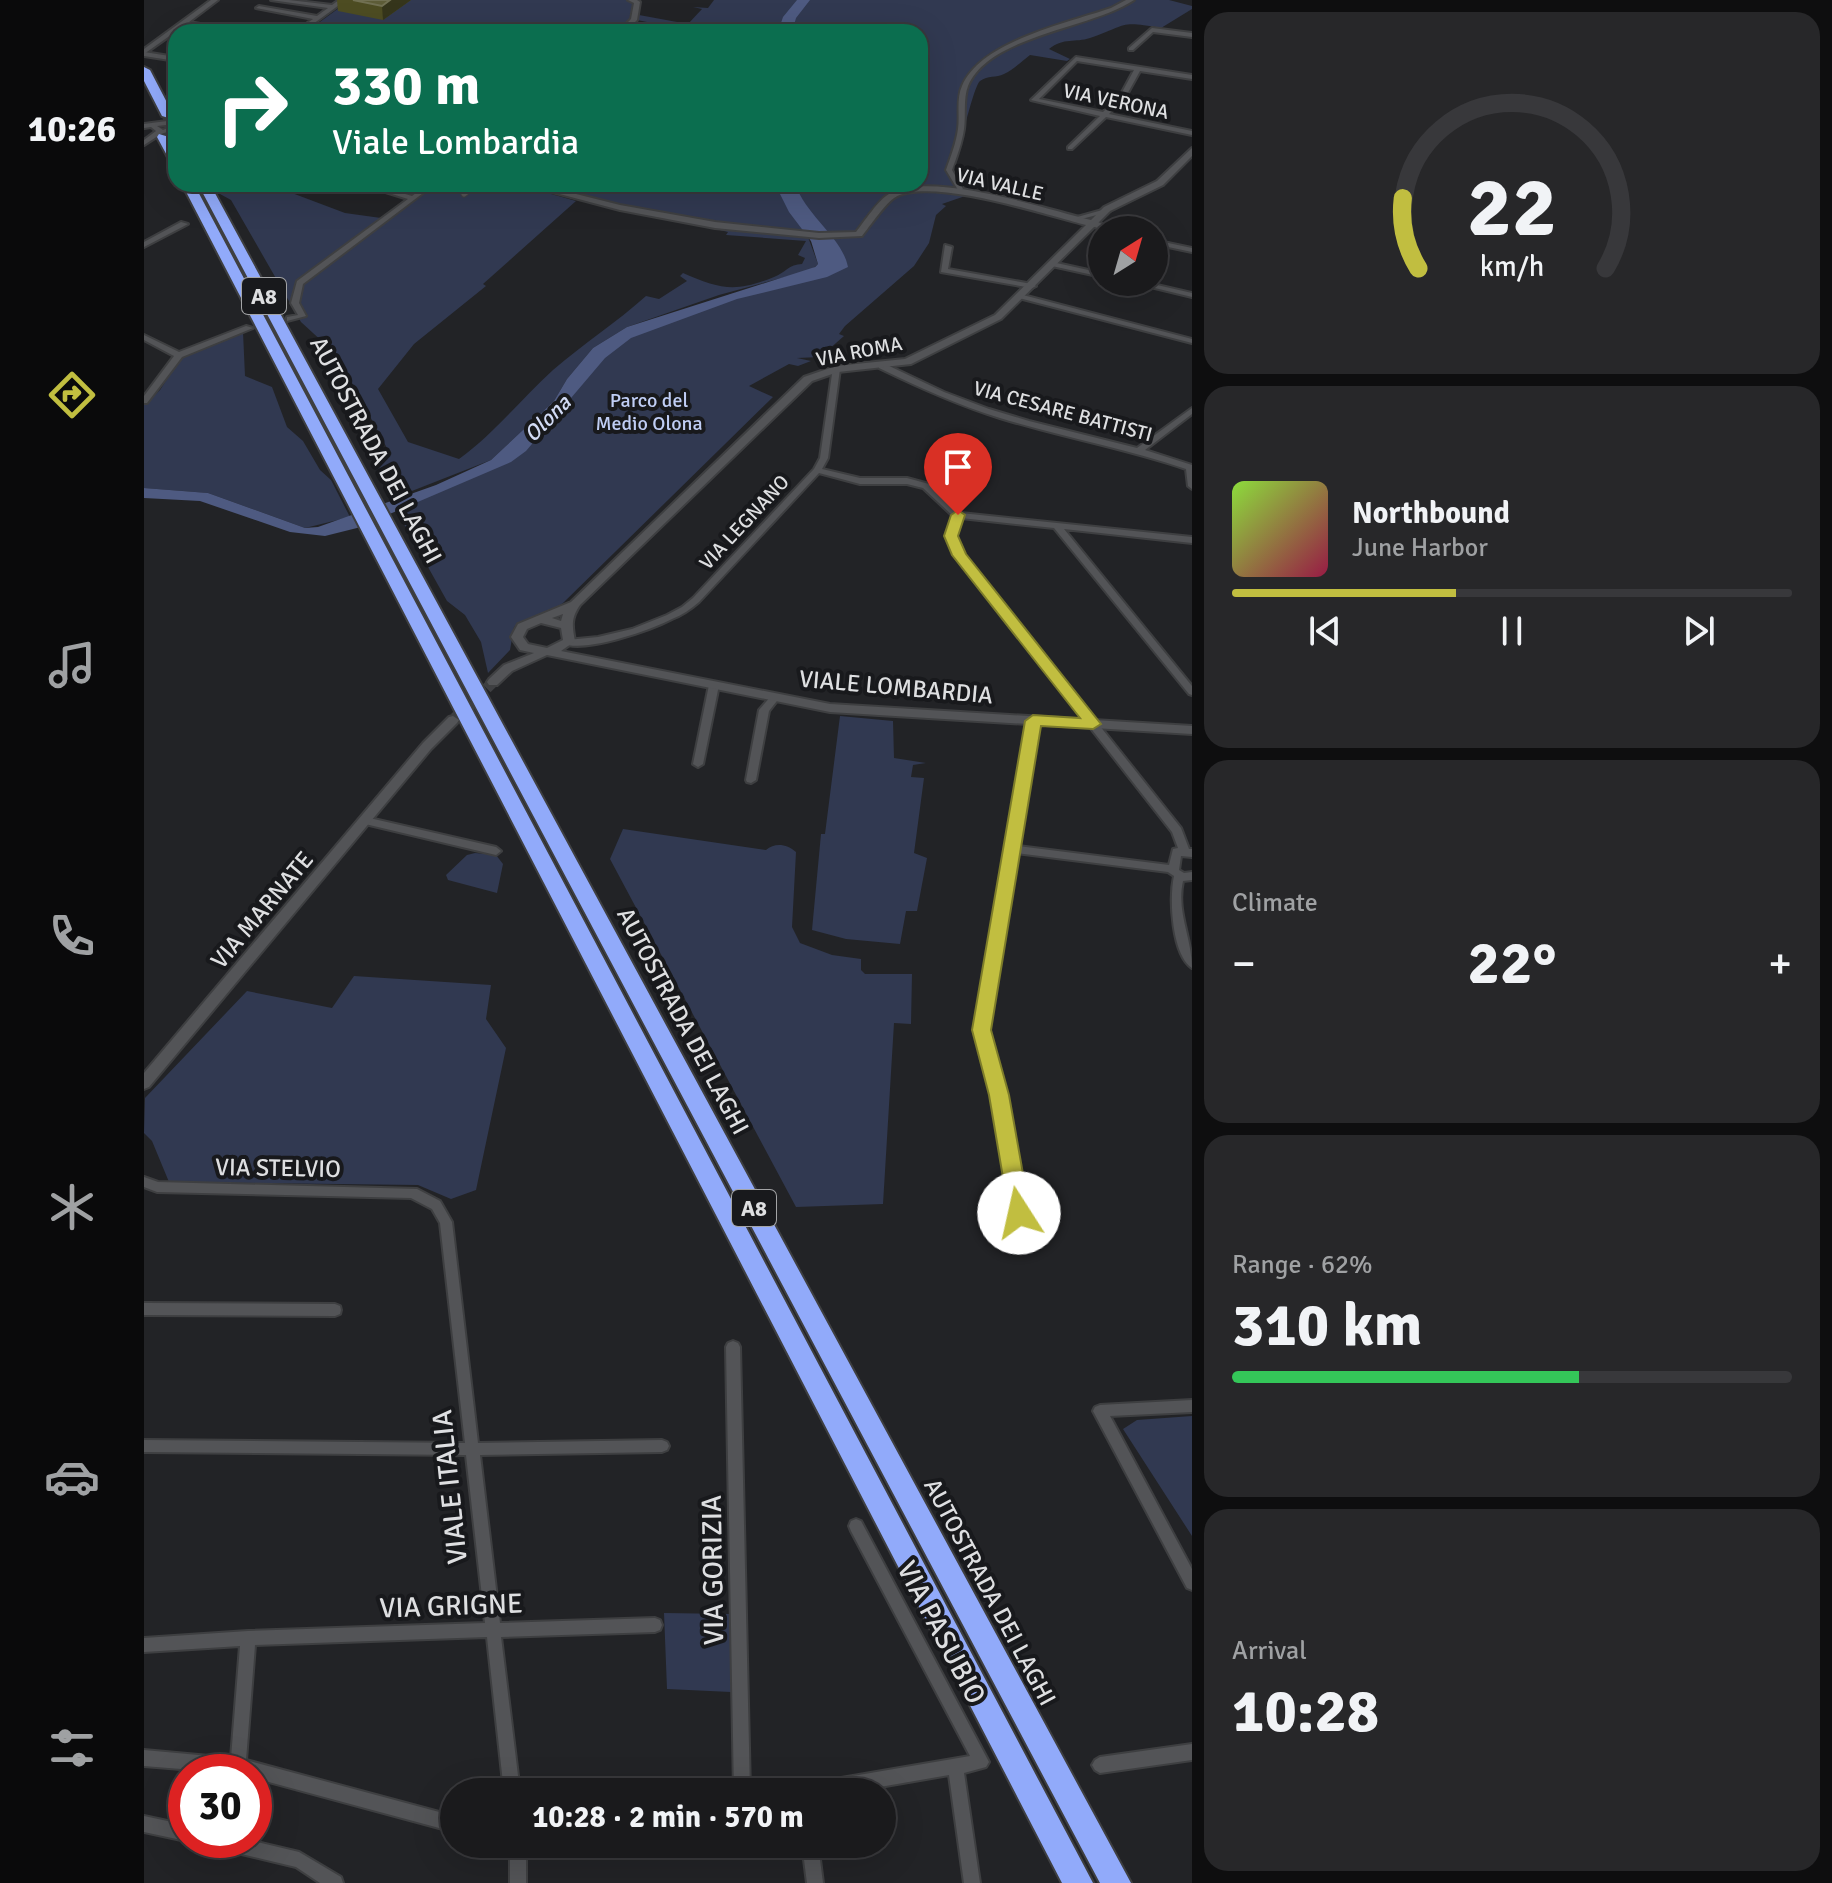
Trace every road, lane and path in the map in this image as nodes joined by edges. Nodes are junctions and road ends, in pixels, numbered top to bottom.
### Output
1 (215, 0) edge
2 (274, 0) edge
3 (343, 0) edge
4 (631, 0) edge
5 (1131, 0) edge
6 (333, 7) junction
7 (259, 8) dead end
8 (318, 18) junction
9 (184, 23) joint
10 (190, 24) edge
11 (309, 24) edge
12 (628, 24) edge
13 (1192, 35) edge
14 (168, 36) edge
15 (1131, 49) dead end
16 (146, 53) edge
17 (168, 57) edge
18 (1138, 68) junction
19 (144, 70) edge
20 (1192, 77) edge
21 (144, 100) edge
22 (168, 114) edge
23 (1105, 116) junction
24 (155, 128) edge
25 (1192, 133) edge
26 (144, 143) edge
27 (168, 148) edge
28 (1070, 148) dead end
29 (1192, 151) edge
30 (960, 189) junction
31 (928, 190) edge
32 (192, 192) edge
33 (208, 192) edge
34 (392, 192) edge
35 (421, 192) edge
36 (467, 192) edge
37 (558, 192) edge
38 (904, 192) edge
39 (464, 194) dead end
40 (413, 198) junction
41 (1106, 211) junction
42 (1102, 216) edge
43 (1074, 219) junction
44 (1088, 222) edge
45 (184, 224) dead end
46 (1088, 231) edge
47 (144, 245) edge
48 (1168, 245) edge
49 (948, 247) dead end
50 (1192, 250) edge
51 (1055, 264) junction
52 (1088, 272) edge
53 (1032, 286) junction
54 (1168, 290) edge
55 (1192, 295) edge
56 (1022, 296) junction
57 (290, 319) dead end
58 (249, 328) dead end
59 (144, 337) edge
60 (1192, 341) edge
61 (179, 355) junction
62 (882, 366) junction
63 (836, 369) junction
64 (144, 401) edge
65 (1192, 410) edge
66 (1141, 449) junction
67 (1191, 467) edge
68 (817, 470) junction
69 (1192, 486) edge
70 (958, 515) junction
71 (1058, 527) junction
72 (384, 540) junction
73 (1192, 540) edge
74 (576, 603) junction
75 (544, 620) junction
76 (568, 634) junction
77 (519, 641) junction
78 (547, 652) junction
79 (600, 661) junction
80 (508, 668) junction
81 (493, 682) tunnel mouth
82 (714, 685) junction
83 (1192, 692) edge
84 (775, 697) junction
85 (1033, 721) junction
86 (454, 722) tunnel mouth
87 (1093, 724) junction
88 (1192, 730) edge
89 (698, 764) dead end
90 (751, 780) dead end
91 (365, 821) junction
92 (1011, 849) junction
93 (496, 851) dead end
94 (1188, 852) edge
95 (1176, 872) junction
96 (1192, 876) edge
97 (1192, 964) edge
98 (144, 1083) edge
99 (144, 1182) edge
100 (413, 1193) joint
101 (1019, 1213) dead end
102 (144, 1309) edge
103 (335, 1310) dead end
104 (733, 1347) dead end
105 (1192, 1406) edge
106 (144, 1446) edge
107 (662, 1446) dead end
108 (471, 1449) junction
109 (856, 1526) dead end
110 (1192, 1583) edge
111 (655, 1625) dead end
112 (491, 1629) junction
113 (248, 1638) junction
114 (144, 1645) edge
115 (1192, 1752) edge
116 (239, 1754) edge
117 (144, 1758) edge
118 (168, 1760) edge
119 (1100, 1765) dead end
120 (955, 1766) junction
121 (272, 1775) edge
122 (510, 1778) edge
123 (742, 1778) edge
124 (886, 1778) edge
125 (440, 1820) edge
126 (144, 1824) edge
127 (168, 1829) edge
128 (272, 1853) edge
129 (518, 1858) edge
130 (812, 1858) edge
131 (335, 1883) edge
132 (518, 1883) edge
133 (815, 1883) edge
134 (972, 1883) edge
135 (1078, 1883) edge
136 (1116, 1883) edge

1 - 9 street
2 - 6 street
3 - 6 street
4 - 12 street
5 - 30 street
6 - 8 street
7 - 8 street
8 - 11 street
9 - 10 street
13 - 15 street
14 - 16 street
16 - 17 street
18 - 20 street
18 - 23 street
18 - 23 street, VIA VERONA
19 - 22 highway
21 - 24 highway
23 - 25 street, VIA VERONA
23 - 28 street
24 - 26 street
24 - 27 highway
29 - 41 street
30 - 31 street, VIA VALLE
30 - 43 street, VIA VALLE
32 - 72 highway, AUTOSTRADA DEI LAGHI / A8
33 - 72 highway, AUTOSTRADA DEI LAGHI / A8
34 - 40 street
35 - 40 street
36 - 39 street
37 - 38 street, VIA VALLE
40 - 57 street
41 - 42 street, VIA ROMA
41 - 43 street
43 - 44 street, VIA VALLE
45 - 47 street
46 - 51 street, VIA ROMA
48 - 50 street
49 - 53 street
51 - 52 street
51 - 53 street, VIA ROMA
53 - 56 street, VIA ROMA
54 - 55 street
56 - 60 street
56 - 62 street, VIA ROMA
58 - 61 street
59 - 61 street
61 - 64 street
62 - 63 street, VIA ROMA
62 - 66 street, VIA CESARE BATTISTI
63 - 68 street, VIA LEGNANO
63 - 74 street, VIA ROMA
65 - 66 street
66 - 67 street, VIA CESARE BATTISTI
67 - 69 street
68 - 70 street
68 - 76 street, VIA LEGNANO
70 - 71 street
70 - 87 street
71 - 73 street
71 - 83 street
72 - 135 highway, AUTOSTRADA DEI LAGHI / A8
72 - 136 highway, AUTOSTRADA DEI LAGHI / A8
74 - 75 street, VIA ROMA
74 - 76 street, VIA ROMA
75 - 76 street
75 - 77 street, VIA ROMA
76 - 78 street
76 - 79 street, VIALE LOMBARDIA
77 - 78 street
77 - 80 street
78 - 79 street, VIALE LOMBARDIA
78 - 80 street
79 - 82 street, VIALE LOMBARDIA
80 - 81 street
82 - 84 street, VIALE LOMBARDIA
82 - 89 street
84 - 85 street, VIALE LOMBARDIA
84 - 90 street
85 - 87 street, VIALE LOMBARDIA
85 - 92 street
86 - 91 street, VIA MARNATE
87 - 88 street, VIALE LOMBARDIA
87 - 94 street
91 - 93 street
91 - 98 street, VIA MARNATE
92 - 95 street
92 - 101 street
94 - 95 street
95 - 96 street
95 - 97 street
99 - 100 street, VIA STELVIO
100 - 108 street, VIALE ITALIA
102 - 103 street
104 - 123 street, VIA GORIZIA
105 - 110 street
106 - 108 street
107 - 108 street
108 - 112 street, VIALE ITALIA
109 - 120 street, VIA PASUBIO
111 - 112 street, VIA GRIGNE
112 - 113 street, VIA GRIGNE
112 - 122 street, VIALE ITALIA
113 - 114 street, VIA GRIGNE
113 - 116 street
115 - 119 street
117 - 118 street
120 - 124 street
120 - 134 street
121 - 125 street
126 - 127 street
128 - 131 street
129 - 132 street
130 - 133 street

